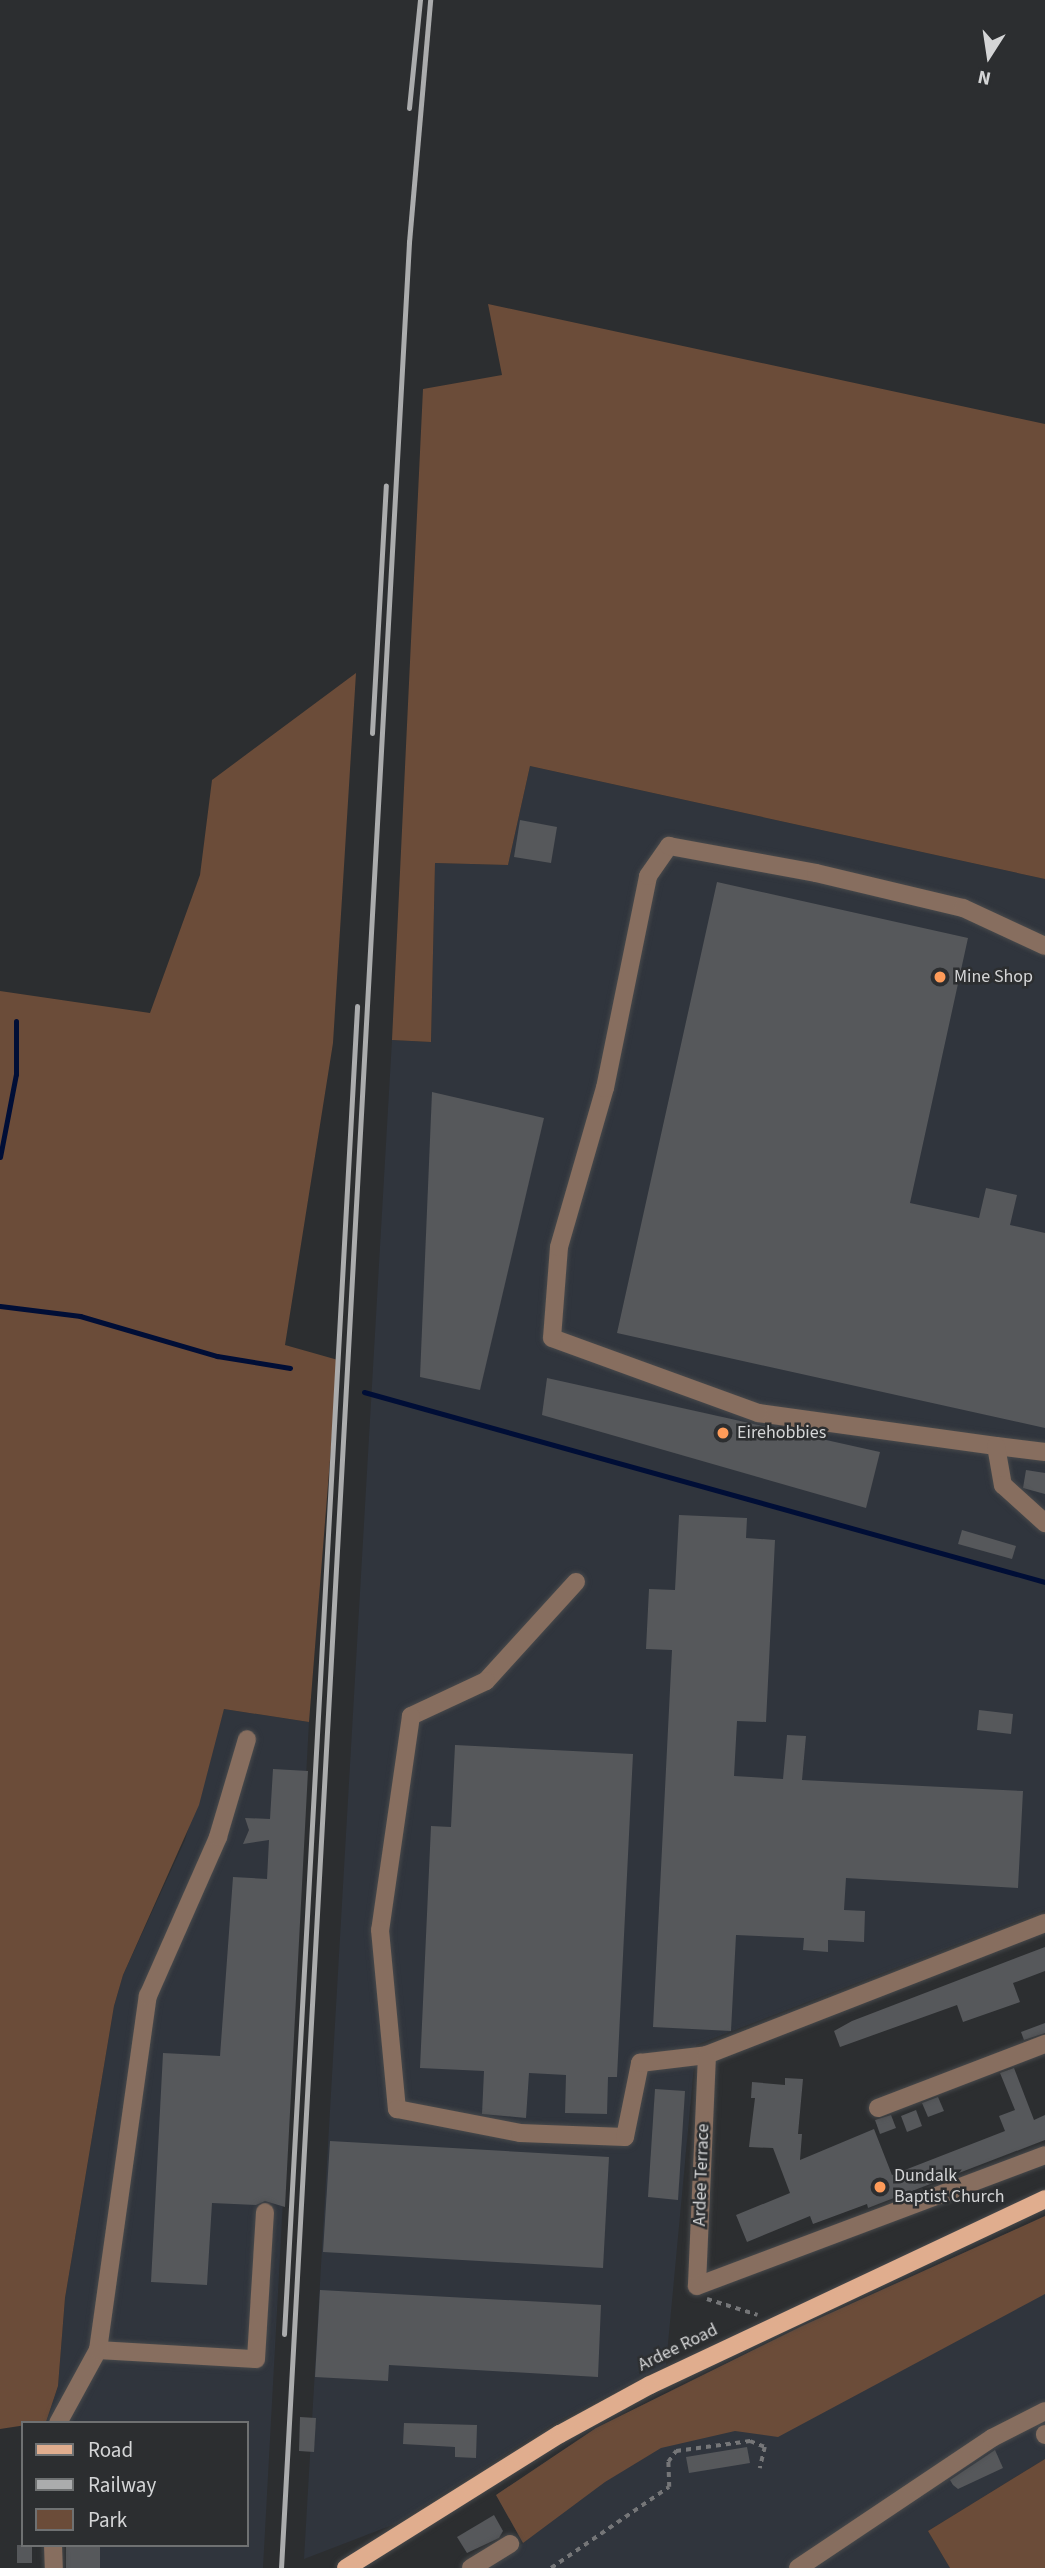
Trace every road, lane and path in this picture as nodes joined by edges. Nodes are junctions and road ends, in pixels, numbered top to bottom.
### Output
1 (1045, 946) edge
2 (996, 1446) junction
3 (1045, 1452) edge
4 (1045, 1522) edge
5 (576, 1582) dead end
6 (247, 1739) dead end
7 (1045, 1923) edge
8 (1045, 2044) edge
9 (707, 2055) junction
10 (878, 2108) dead end
11 (1045, 2155) edge
12 (1045, 2199) edge
13 (265, 2212) dead end
14 (697, 2286) junction
15 (769, 2328) junction
16 (98, 2350) junction
17 (1045, 2412) edge
18 (59, 2421) edge
19 (760, 2468) dead end
20 (510, 2544) dead end
21 (53, 2547) edge
22 (54, 2568) edge
23 (346, 2568) edge
24 (471, 2568) edge
25 (551, 2568) edge
26 (798, 2568) edge

1 - 2 street
2 - 3 street
2 - 4 street
5 - 9 street
6 - 16 street
7 - 9 street
8 - 10 street
9 - 14 street, Ardee Terrace
11 - 14 street
12 - 15 main road, Ardee Road
13 - 16 street
14 - 15 path
15 - 23 main road, Ardee Road
16 - 18 street
17 - 26 street
19 - 25 path
20 - 24 street
21 - 22 street

